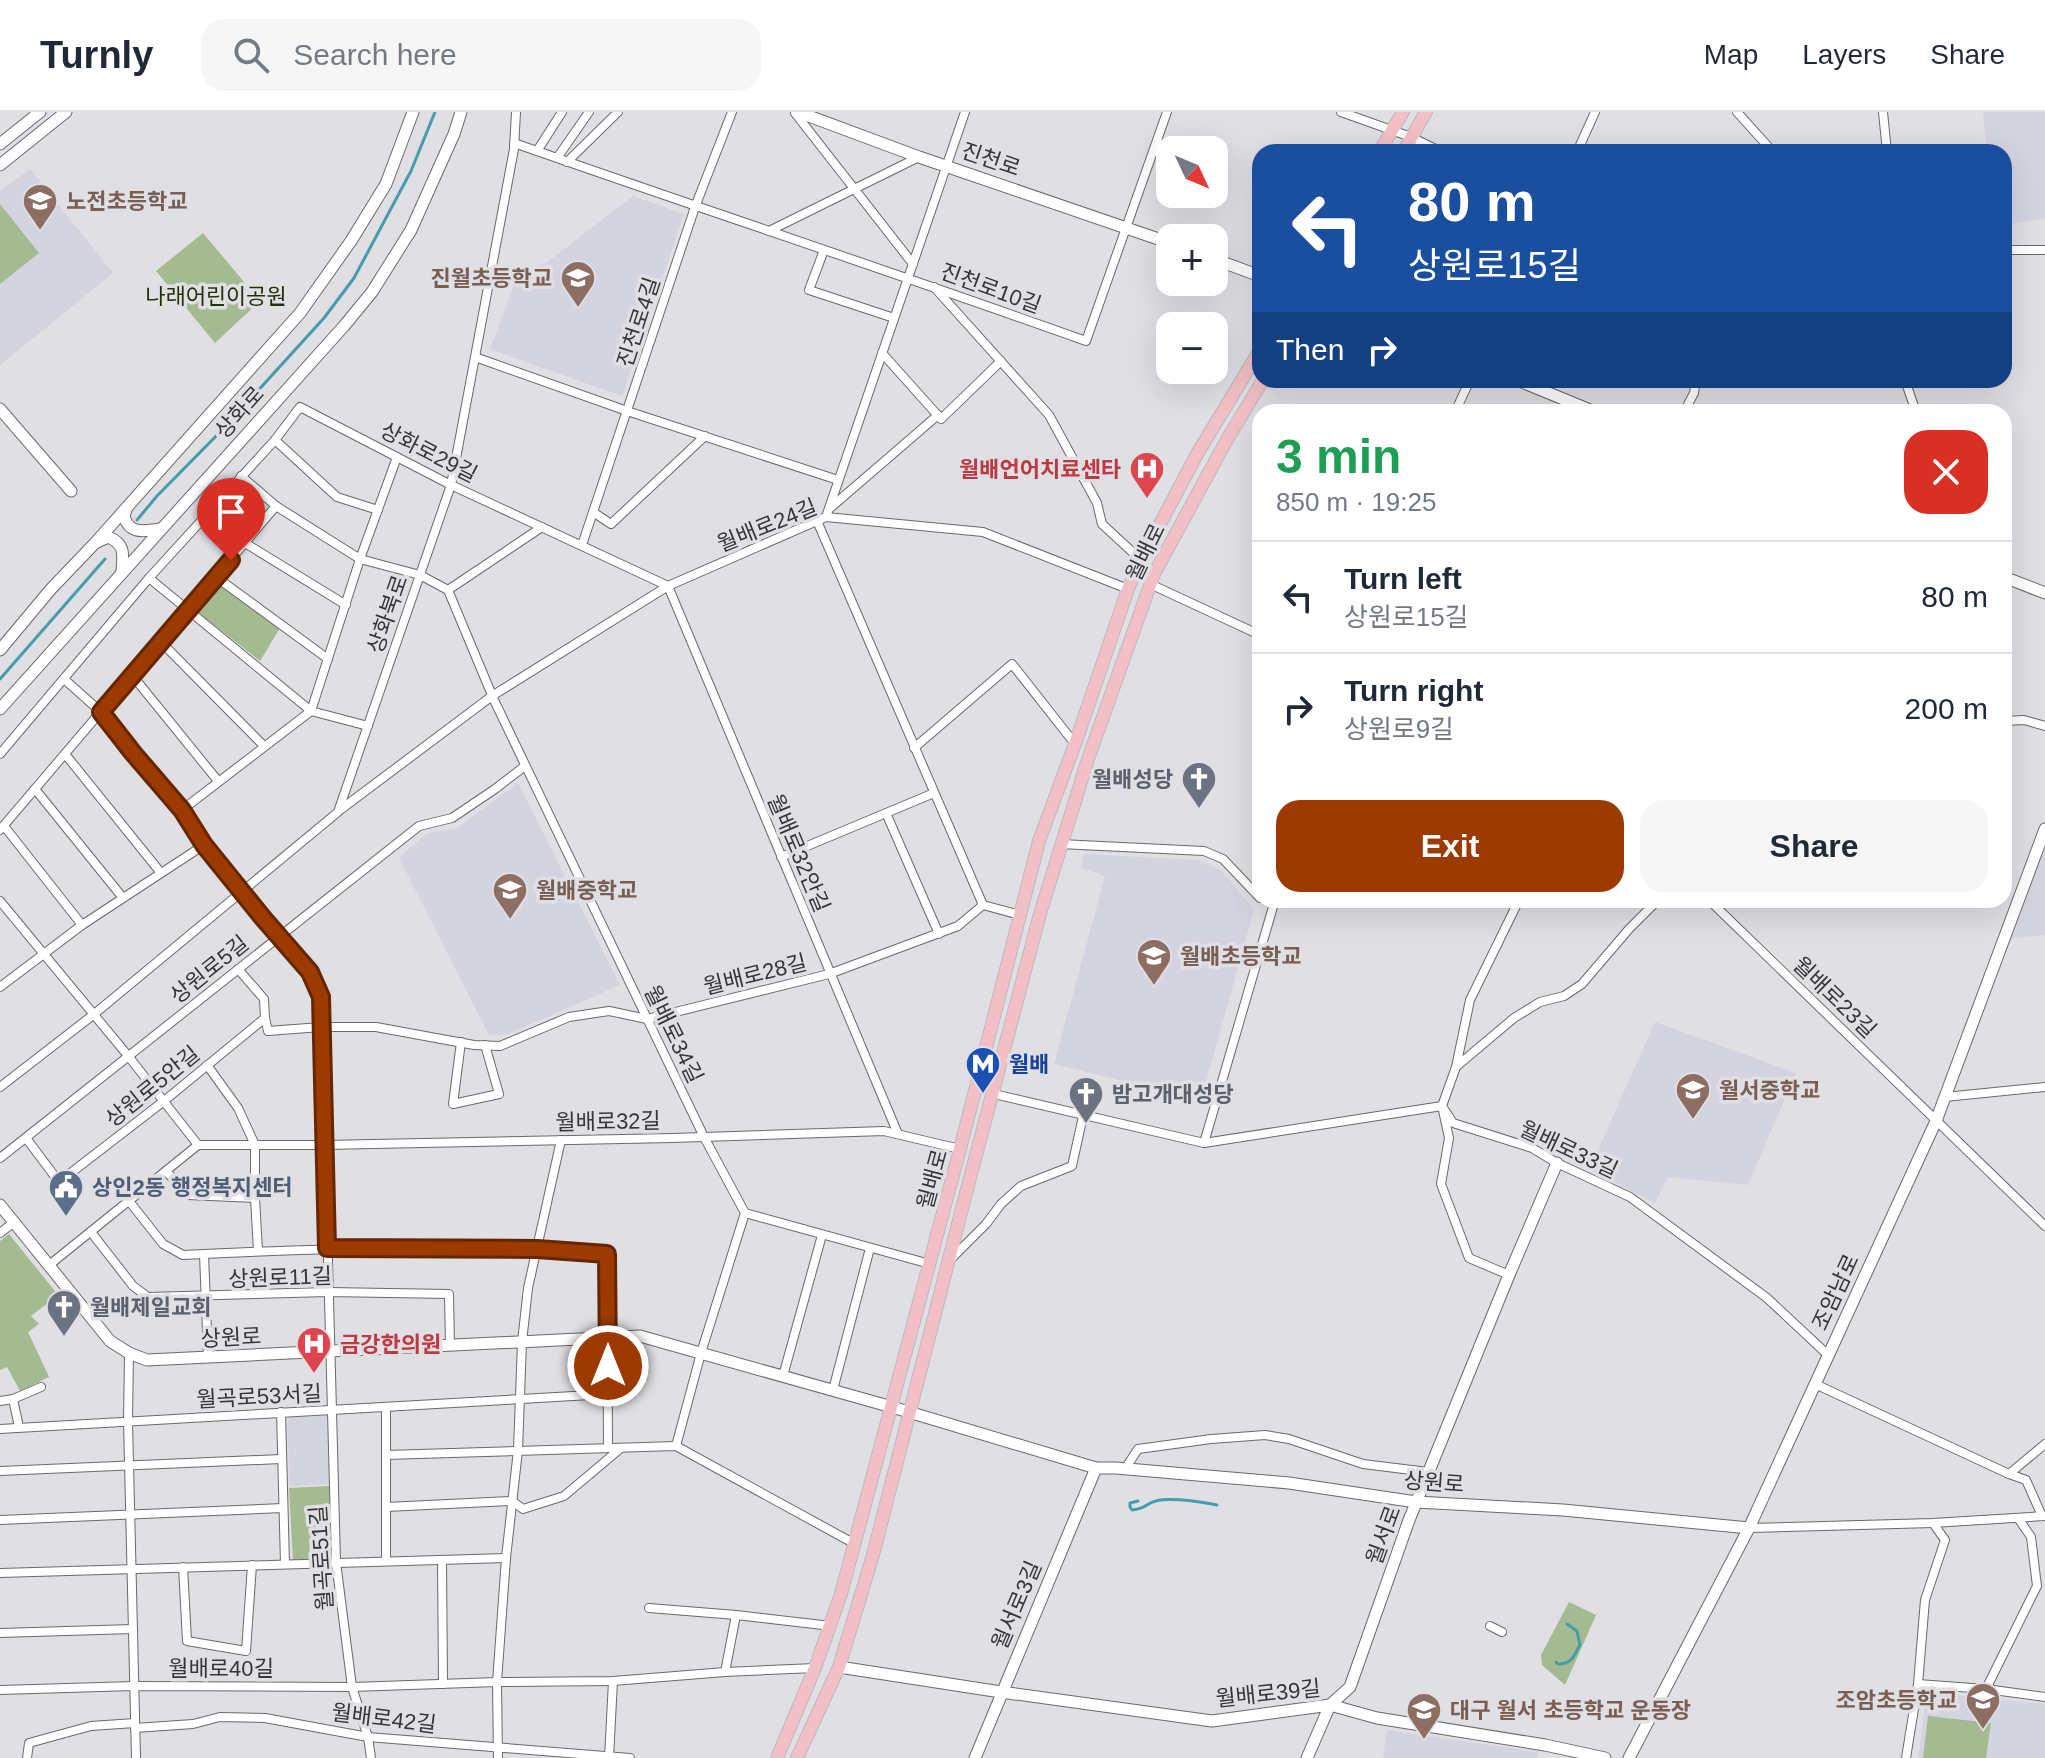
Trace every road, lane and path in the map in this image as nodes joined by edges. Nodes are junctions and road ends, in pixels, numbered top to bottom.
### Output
1 (40, 112) edge
2 (66, 112) edge
3 (413, 112) edge
4 (461, 112) edge
5 (516, 112) edge
6 (562, 112) edge
7 (589, 112) edge
8 (618, 112) edge
9 (732, 112) edge
10 (797, 112) edge
11 (965, 112) edge
12 (1167, 112) edge
13 (1341, 112) edge
14 (1403, 112) edge
15 (1426, 112) edge
16 (1595, 112) edge
17 (1737, 112) edge
18 (1883, 112) edge
19 (1392, 130) junction
20 (1411, 137) junction
21 (514, 143) junction
22 (0, 144) edge
23 (1384, 144) edge
24 (1407, 144) edge
25 (1425, 144) edge
26 (1581, 144) edge
27 (1766, 144) edge
28 (1886, 144) edge
29 (537, 151) junction
30 (919, 157) junction
31 (557, 158) junction
32 (567, 162) junction
33 (0, 165) edge
34 (946, 165) junction
35 (855, 188) junction
36 (695, 207) junction
37 (1127, 228) junction
38 (769, 231) junction
39 (1156, 238) edge
40 (824, 250) junction
41 (2012, 250) edge
42 (2045, 250) edge
43 (913, 264) junction
44 (1228, 264) edge
45 (1252, 273) edge
46 (908, 277) junction
47 (933, 286) junction
48 (894, 318) junction
49 (882, 353) junction
50 (475, 357) junction
51 (1001, 361) junction
52 (1252, 363) edge
53 (1258, 388) edge
54 (1536, 388) edge
55 (1576, 404) edge
56 (0, 409) edge
57 (627, 411) junction
58 (939, 417) junction
59 (705, 436) junction
60 (275, 440) junction
61 (397, 457) junction
62 (241, 476) junction
63 (838, 480) junction
64 (451, 485) junction
65 (71, 491) dead end
66 (128, 505) junction
67 (276, 506) junction
68 (378, 510) junction
69 (593, 512) junction
70 (824, 516) junction
71 (542, 527) junction
72 (160, 529) junction
73 (96, 542) junction
74 (245, 543) junction
75 (582, 545) junction
76 (360, 559) junction
77 (1141, 560) junction
78 (122, 573) junction
79 (420, 575) junction
80 (216, 577) junction
81 (149, 578) junction
82 (2012, 580) edge
83 (1150, 584) junction
84 (668, 586) junction
85 (1128, 589) junction
86 (448, 590) junction
87 (2045, 593) edge
88 (346, 605) junction
89 (188, 610) junction
90 (1252, 631) edge
91 (161, 642) junction
92 (0, 650) edge
93 (328, 659) junction
94 (132, 675) junction
95 (64, 679) junction
96 (492, 696) junction
97 (0, 709) edge
98 (311, 711) junction
99 (101, 712) junction
100 (2012, 721) edge
101 (368, 726) junction
102 (2045, 726) edge
103 (1075, 744) junction
104 (264, 746) junction
105 (914, 748) junction
106 (0, 754) edge
107 (65, 754) junction
108 (525, 766) junction
109 (218, 781) junction
110 (35, 789) junction
111 (934, 793) junction
112 (182, 810) junction
113 (338, 812) junction
114 (886, 813) junction
115 (2, 828) edge
116 (2045, 829) edge
117 (1060, 844) junction
118 (204, 845) junction
119 (781, 857) junction
120 (161, 873) junction
121 (1252, 890) edge
122 (242, 891) junction
123 (123, 898) junction
124 (0, 901) edge
125 (983, 905) junction
126 (1515, 908) edge
127 (1650, 908) edge
128 (1717, 908) edge
129 (1272, 910) edge
130 (1020, 915) junction
131 (82, 925) junction
132 (939, 934) junction
133 (278, 936) junction
134 (44, 953) junction
135 (238, 969) junction
136 (829, 974) junction
137 (2, 982) edge
138 (93, 1015) junction
139 (265, 1018) junction
140 (647, 1019) junction
141 (321, 1027) junction
142 (461, 1042) junction
143 (485, 1045) junction
144 (129, 1057) junction
145 (207, 1065) junction
146 (1456, 1067) junction
147 (0, 1087) edge
148 (2045, 1087) edge
149 (994, 1094) junction
150 (1945, 1097) junction
151 (164, 1101) junction
152 (1442, 1106) junction
153 (1083, 1116) junction
154 (1936, 1121) junction
155 (898, 1134) junction
156 (704, 1137) junction
157 (26, 1138) junction
158 (561, 1140) junction
159 (1204, 1143) junction
160 (198, 1145) junction
161 (255, 1145) junction
162 (324, 1145) junction
163 (960, 1149) junction
164 (0, 1158) edge
165 (1557, 1163) junction
166 (166, 1171) junction
167 (255, 1198) junction
168 (129, 1201) junction
169 (0, 1205) edge
170 (745, 1213) junction
171 (14, 1222) junction
172 (2045, 1226) edge
173 (91, 1232) junction
174 (0, 1233) edge
175 (822, 1235) junction
176 (327, 1248) junction
177 (870, 1248) junction
178 (537, 1249) junction
179 (258, 1251) junction
180 (204, 1254) junction
181 (949, 1261) junction
182 (930, 1264) junction
183 (48, 1266) junction
184 (1509, 1275) junction
185 (328, 1292) junction
186 (205, 1297) junction
187 (608, 1338) junction
188 (522, 1342) junction
189 (450, 1346) junction
190 (330, 1352) junction
191 (129, 1353) junction
192 (701, 1353) junction
193 (1828, 1355) junction
194 (208, 1358) junction
195 (783, 1376) junction
196 (1815, 1384) junction
197 (41, 1387) dead end
198 (833, 1390) junction
199 (608, 1394) junction
200 (13, 1399) junction
201 (520, 1399) junction
202 (0, 1401) edge
203 (386, 1407) junction
204 (892, 1407) junction
205 (332, 1410) junction
206 (281, 1412) junction
207 (909, 1412) junction
208 (128, 1421) junction
209 (19, 1427) junction
210 (0, 1429) edge
211 (2045, 1444) edge
212 (676, 1446) junction
213 (608, 1448) junction
214 (621, 1448) junction
215 (518, 1450) junction
216 (386, 1455) junction
217 (281, 1459) junction
218 (129, 1466) junction
219 (1096, 1468) junction
220 (1125, 1469) junction
221 (0, 1471) edge
222 (1428, 1472) junction
223 (2009, 1474) junction
224 (512, 1501) junction
225 (1416, 1502) junction
226 (386, 1507) junction
227 (283, 1508) junction
228 (130, 1515) junction
229 (2043, 1516) edge
230 (2018, 1518) junction
231 (0, 1520) edge
232 (1933, 1523) junction
233 (1749, 1528) junction
234 (855, 1544) junction
235 (506, 1558) junction
236 (442, 1560) junction
237 (386, 1561) junction
238 (336, 1562) junction
239 (285, 1564) junction
240 (252, 1565) junction
241 (183, 1567) junction
242 (131, 1569) junction
243 (0, 1573) edge
244 (649, 1608) dead end
245 (736, 1615) junction
246 (831, 1626) junction
247 (1490, 1626) dead end
248 (133, 1629) junction
249 (1502, 1632) dead end
250 (0, 1633) edge
251 (839, 1667) junction
252 (815, 1668) junction
253 (725, 1672) junction
254 (613, 1681) junction
255 (497, 1682) junction
256 (443, 1684) junction
257 (1918, 1684) junction
258 (134, 1686) junction
259 (352, 1687) junction
260 (1986, 1689) junction
261 (0, 1690) edge
262 (1001, 1692) junction
263 (2045, 1697) edge
264 (1330, 1705) junction
265 (135, 1725) junction
266 (368, 1737) junction
267 (498, 1748) junction
268 (1544, 1752) edge
269 (1568, 1754) edge
270 (609, 1757) edge
271 (27, 1758) edge
272 (136, 1758) edge
273 (371, 1758) edge
274 (498, 1758) edge
275 (630, 1758) edge
276 (777, 1758) edge
277 (797, 1758) edge
278 (975, 1758) edge
279 (1307, 1758) edge
280 (1605, 1758) edge
281 (1629, 1758) edge
282 (1906, 1758) edge

1 - 22 street
2 - 33 street
3 - 66 street, 상화로
4 - 72 street, 상화로
5 - 21 street, 상화북로
6 - 29 street
7 - 31 street
8 - 32 street
9 - 36 street, 진천로4길
10 - 30 street, 진천로
10 - 35 street
11 - 34 street
12 - 37 street
13 - 19 street
14 - 19 main road
15 - 20 main road
16 - 26 street
17 - 27 street
18 - 28 street
19 - 20 street
19 - 23 main road
20 - 24 main road
20 - 25 street
21 - 29 street, 진천로10길
21 - 50 street, 상화북로
29 - 31 street, 진천로10길
30 - 34 street, 진천로
30 - 35 street
31 - 32 street, 진천로10길
32 - 36 street, 진천로10길
34 - 37 street, 진천로
34 - 43 street
35 - 38 street
35 - 43 street
36 - 38 street, 진천로10길
36 - 57 street, 진천로4길
37 - 39 street, 진천로
37 - 47 street, 진천로10길
38 - 40 street, 진천로10길
40 - 46 street, 진천로10길
40 - 48 street
41 - 42 street
43 - 46 street
44 - 45 street
46 - 47 street, 진천로10길
46 - 48 street
47 - 51 street
48 - 49 street
49 - 58 street
49 - 63 street
50 - 57 street
50 - 64 street, 상화북로
51 - 58 street
51 - 77 street
52 - 77 main road, 월배로
53 - 83 main road, 월배로
54 - 55 street
56 - 65 street
57 - 59 street
57 - 69 street, 진천로4길
58 - 70 street
59 - 63 street
59 - 69 street
60 - 61 street, 상화로29길
60 - 62 street
60 - 68 street
61 - 64 street, 상화로29길
61 - 68 street
62 - 67 street
62 - 81 street
63 - 70 street
64 - 71 street, 상화로29길
64 - 79 street, 상화북로
66 - 72 street
66 - 73 street, 상화로
67 - 74 street
67 - 76 street
68 - 76 street
69 - 75 street, 진천로4길
70 - 84 street, 월배로24길
70 - 85 street, 월배로24길
70 - 105 street
71 - 75 street, 상화로29길
71 - 86 street
72 - 78 street, 상화로
73 - 78 street
73 - 92 street, 상화로
74 - 80 street
74 - 88 street
75 - 84 street, 상화로29길
76 - 79 street
76 - 88 street
77 - 85 main road, 월배로
78 - 97 street, 상화로
79 - 86 street
79 - 101 street, 상화북로
80 - 89 street
80 - 93 street
81 - 89 street
81 - 95 street
82 - 87 street
83 - 90 street
83 - 117 main road, 월배로
84 - 96 street, 월배로24길
84 - 119 street, 월배로32안길
85 - 103 main road, 월배로
86 - 96 street
88 - 93 street
89 - 91 street
89 - 98 street
91 - 94 street
91 - 104 street
93 - 98 street
94 - 99 street
94 - 109 street
95 - 99 street, 월곡로51길
95 - 106 street
96 - 108 street, 월배로34길
96 - 113 street, 월배로24길
98 - 101 street
98 - 104 street
99 - 107 street
99 - 112 street, 월곡로51길
100 - 102 street
101 - 113 street, 상화북로
103 - 105 street
103 - 130 main road, 월배로
104 - 109 street
105 - 111 street
107 - 110 street
107 - 120 street
108 - 133 street, 상원로5길
108 - 140 street, 월배로34길
109 - 112 street
110 - 115 street
110 - 123 street
111 - 114 street
111 - 125 street
112 - 118 street, 월곡로51길
113 - 122 street
114 - 119 street
114 - 132 street
115 - 131 street
116 - 150 street, 조암남로
117 - 121 street
117 - 149 main road, 월배로
118 - 120 street
118 - 122 street, 월곡로51길
119 - 136 street, 월배로32안길
120 - 123 street
122 - 133 street, 월곡로51길
122 - 138 street
123 - 131 street
124 - 134 street
125 - 130 street
125 - 132 street, 월배로28길
126 - 146 street
127 - 146 street
128 - 154 street, 월배로23길
129 - 159 street
130 - 163 main road, 월배로
131 - 134 street
132 - 136 street, 월배로28길
133 - 135 street, 상원로5길
133 - 141 street, 월곡로51길
134 - 137 street
134 - 138 street
135 - 139 street
135 - 144 street, 상원로5길
136 - 140 street, 월배로28길
136 - 155 street, 월배로32안길
138 - 144 street
138 - 147 street
139 - 141 street, 월배로28길
139 - 145 street, 상원로5안길
140 - 143 street, 월배로28길
140 - 156 street, 월배로34길
141 - 142 street, 월배로28길
141 - 162 street, 월곡로51길
142 - 143 street, 월배로28길
142 - 143 street
144 - 151 street
144 - 157 street, 상원로5길
145 - 151 street, 상원로5안길
145 - 161 street
146 - 152 street
148 - 150 street
149 - 153 street
149 - 181 main road, 월배로
150 - 154 street, 조암남로
151 - 157 street, 상원로5안길
151 - 160 street
152 - 159 street
152 - 165 street, 월배로33길
152 - 184 street
153 - 159 street
153 - 181 street
154 - 172 street, 월배로23길
154 - 193 street, 조암남로
155 - 156 street, 월배로32길
155 - 163 street, 월배로32길
156 - 158 street, 월배로32길
156 - 170 street, 월배로34길
157 - 164 street, 상원로5길
158 - 162 street, 월배로32길
158 - 178 street
160 - 161 street, 월배로32길
160 - 166 street
161 - 162 street, 월배로32길
161 - 167 street
162 - 176 street, 월곡로51길
163 - 182 main road, 월배로
165 - 184 street, 월서로
165 - 193 street, 월배로33길
166 - 167 street
166 - 168 street
167 - 179 street
168 - 173 street
168 - 180 street
169 - 171 street
170 - 175 street
170 - 192 street
171 - 174 street
171 - 183 street
173 - 183 street
173 - 186 street, 상원로11길
175 - 177 street
175 - 195 street
176 - 178 street
176 - 179 street
176 - 185 street, 월곡로51길
177 - 182 street
177 - 198 street
178 - 187 street
178 - 188 street
179 - 180 street
180 - 186 street
181 - 207 main road, 월배로
182 - 204 main road, 월배로
183 - 191 street
184 - 222 street, 월서로
185 - 186 street, 상원로11길
185 - 189 street, 상원로11길
185 - 190 street, 월곡로51길
186 - 194 street
187 - 188 street, 상원로
187 - 192 street, 상원로
187 - 199 street
188 - 189 street, 상원로
188 - 201 street
189 - 190 street, 상원로
190 - 194 street, 상원로
190 - 205 street, 월곡로51길
191 - 194 street, 상원로
191 - 208 street
192 - 195 street, 상원로
192 - 212 street
193 - 196 street, 조암남로
195 - 198 street, 상원로
196 - 223 street
196 - 233 street, 조암남로
197 - 200 street
198 - 204 street, 상원로
199 - 201 street, 월곡로53서길
199 - 213 street
200 - 202 street
200 - 209 street
201 - 203 street, 월곡로53서길
201 - 215 street
203 - 205 street, 월곡로53서길
203 - 216 street
204 - 207 street, 상원로
204 - 234 main road, 월배로
205 - 206 street, 월곡로53서길
205 - 238 street, 월곡로51길
206 - 208 street, 월곡로53서길
206 - 217 street
207 - 219 street, 상원로
207 - 251 main road, 월배로
208 - 209 street, 월곡로53서길
208 - 218 street
209 - 210 street, 월곡로53서길
211 - 223 street
212 - 214 street
212 - 234 street
213 - 214 street
213 - 215 street
214 - 224 street
215 - 216 street
215 - 224 street
216 - 226 street
217 - 218 street
217 - 227 street
218 - 221 street
218 - 228 street
219 - 220 street, 상원로
219 - 262 street, 월서로3길
220 - 222 street
220 - 225 street, 상원로
222 - 225 street, 월서로
223 - 229 street
224 - 226 street
224 - 235 street
225 - 233 street, 상원로
225 - 264 street, 월서로
226 - 237 street
227 - 228 street
227 - 239 street
228 - 231 street
228 - 242 street
229 - 230 street, 상원로
230 - 232 street, 상원로
230 - 260 street
232 - 233 street, 상원로
232 - 257 street
233 - 281 street, 조암남로
234 - 246 main road, 월배로
235 - 236 street
235 - 255 street
236 - 237 street
236 - 256 street
237 - 238 street
238 - 239 street
238 - 259 street, 월곡로51길
239 - 240 street
240 - 241 street
240 - 241 street
241 - 242 street
242 - 243 street
242 - 248 street
244 - 245 street
245 - 246 street
245 - 253 street
246 - 252 main road, 월배로
247 - 249 street
248 - 250 street
248 - 258 street
251 - 262 street, 월배로39길
251 - 277 main road, 월배로
252 - 253 street, 월배로40길
252 - 276 main road, 월배로
253 - 254 street, 월배로40길
254 - 255 street, 월배로40길
254 - 270 street
255 - 256 street, 월배로40길
255 - 267 street
256 - 259 street, 월배로40길
257 - 260 street
257 - 282 street
258 - 259 street, 월배로40길
258 - 261 street, 월배로40길
258 - 265 street
259 - 266 street, 월곡로51길
260 - 263 street
262 - 264 street, 월배로39길
262 - 278 street, 월서로3길
264 - 268 street, 월배로39길
264 - 279 street, 월서로
265 - 266 street, 월배로42길
265 - 271 street, 월배로42길
265 - 272 street
266 - 267 street, 월배로42길
266 - 273 street, 월곡로51길
267 - 270 street, 월배로42길
267 - 274 street
268 - 269 street, 월배로39길
269 - 280 street, 월배로39길
270 - 275 street, 월배로42길

